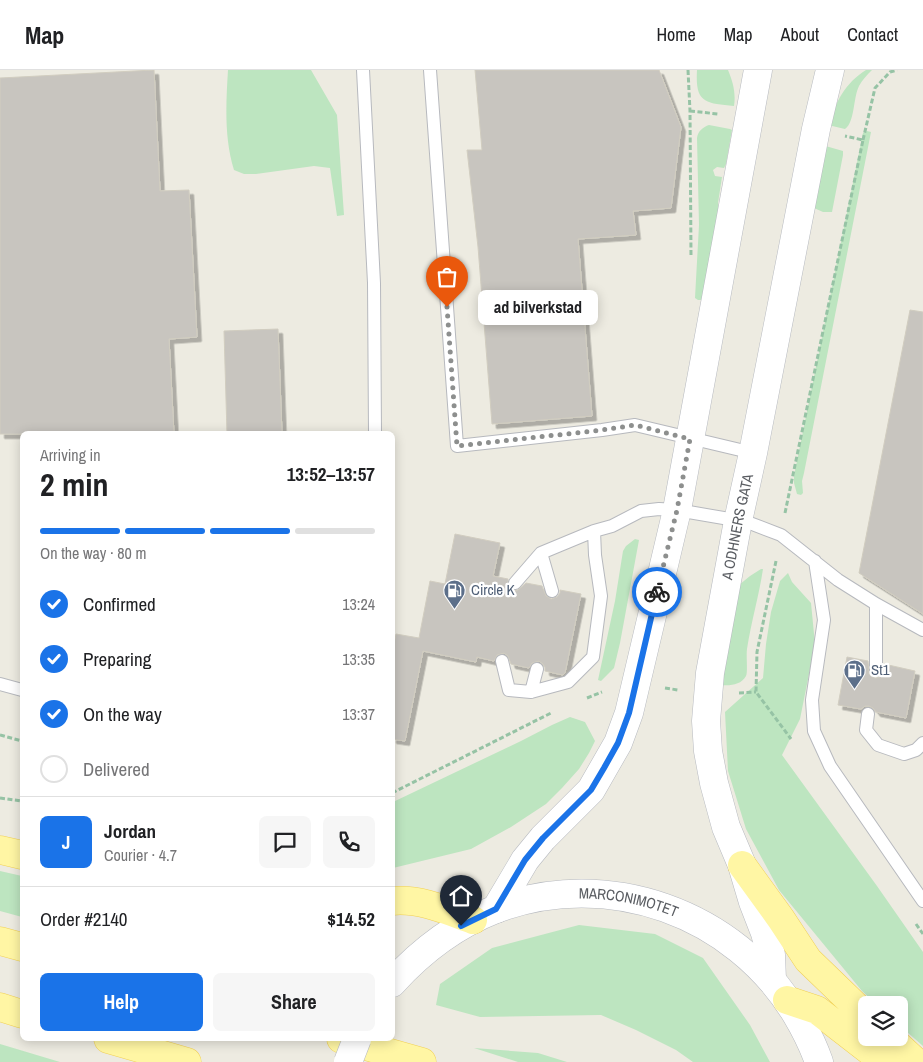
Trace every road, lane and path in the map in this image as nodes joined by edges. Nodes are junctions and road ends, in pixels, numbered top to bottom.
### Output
1 (363, 70) edge
2 (430, 70) edge
3 (688, 70) edge
4 (758, 70) edge
5 (830, 70) edge
6 (897, 70) edge
7 (690, 111) junction
8 (750, 119) junction
9 (816, 129) junction
10 (862, 140) junction
11 (691, 258) dead end
12 (375, 431) edge
13 (690, 439) junction
14 (753, 453) junction
15 (677, 510) junction
16 (738, 521) junction
17 (594, 532) junction
18 (781, 535) junction
19 (541, 552) junction
20 (814, 561) junction
21 (515, 583) dead end
22 (552, 591) dead end
23 (876, 604) junction
24 (923, 630) edge
25 (502, 661) dead end
26 (537, 669) dead end
27 (876, 670) dead end
28 (0, 684) edge
29 (20, 689) edge
30 (609, 689) dead end
31 (531, 692) junction
32 (583, 699) dead end
33 (557, 710) dead end
34 (868, 714) dead end
35 (0, 735) edge
36 (20, 740) edge
37 (923, 744) edge
38 (796, 746) dead end
39 (395, 791) edge
40 (0, 798) edge
41 (20, 801) edge
42 (0, 850) edge
43 (20, 855) edge
44 (742, 865) junction
45 (395, 901) edge
46 (923, 901) edge
47 (485, 914) junction
48 (912, 917) dead end
49 (923, 934) edge
50 (0, 941) edge
51 (20, 947) edge
52 (395, 980) edge
53 (780, 990) junction
54 (0, 1007) edge
55 (858, 1008) edge
56 (20, 1013) edge
57 (115, 1041) edge
58 (348, 1041) edge
59 (356, 1041) edge
60 (899, 1046) edge
61 (187, 1062) edge
62 (348, 1062) edge
63 (422, 1062) edge
64 (819, 1062) edge
65 (884, 1062) edge
66 (916, 1062) edge

1 - 12 lane
2 - 13 lane
3 - 7 path
4 - 8 street
5 - 9 street, A ODHNERS GATA
6 - 10 path
7 - 8 path
7 - 11 path
8 - 13 street
9 - 10 path
9 - 14 street, A ODHNERS GATA
10 - 18 path
13 - 14 lane
13 - 15 street
14 - 16 street, A ODHNERS GATA
15 - 16 lane
15 - 17 lane
15 - 47 street
16 - 18 lane
16 - 44 street, A ODHNERS GATA
17 - 19 lane
17 - 31 lane
18 - 20 lane
18 - 38 path
19 - 21 lane
19 - 22 lane
20 - 23 lane
20 - 46 lane
23 - 24 lane
23 - 27 lane
25 - 31 lane
26 - 31 lane
28 - 29 lane
30 - 32 path
33 - 39 path
34 - 37 lane
35 - 36 path
40 - 41 path
42 - 43 main road
44 - 53 street, A ODHNERS GATA
44 - 55 main road
45 - 47 main road
47 - 52 street, MARCONIMOTET
47 - 53 street, MARCONIMOTET
48 - 49 path
50 - 51 main road
53 - 64 street, MARCONIMOTET
53 - 65 main road
54 - 56 main road
57 - 61 main road
58 - 63 main road
59 - 62 street, bridge
60 - 66 main road

